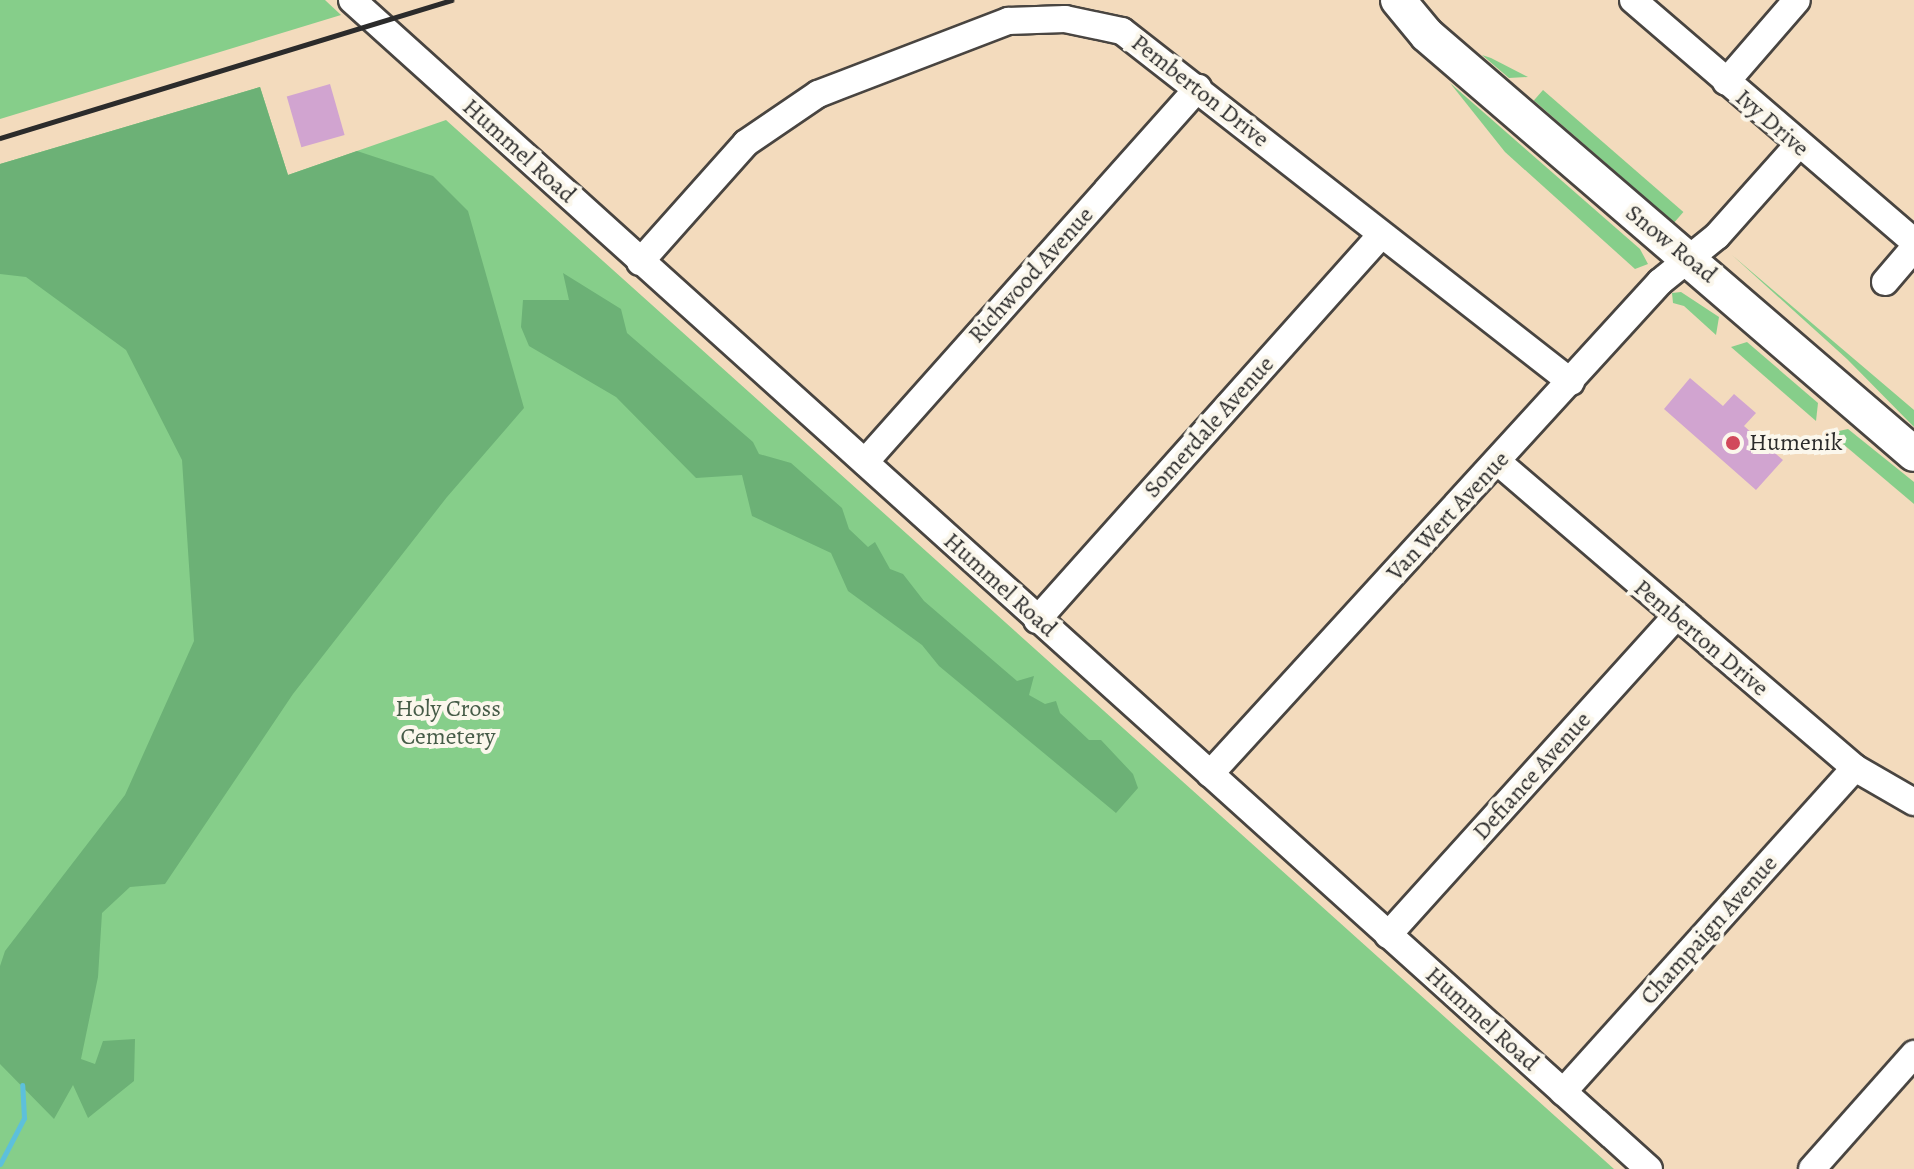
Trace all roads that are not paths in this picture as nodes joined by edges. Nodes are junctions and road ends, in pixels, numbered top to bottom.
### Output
1 (352, 0) edge
2 (1370, 0) edge
3 (1398, 0) edge
4 (1633, 0) edge
5 (1797, 0) edge
6 (1427, 35) junction
7 (1726, 82) junction
8 (1198, 88) junction
9 (1791, 139) junction
10 (1381, 235) junction
11 (1914, 245) edge
12 (1686, 258) junction
13 (640, 262) junction
14 (1885, 282) dead end
15 (1571, 382) junction
16 (1914, 454) edge
17 (865, 462) junction
18 (1498, 462) junction
19 (1675, 617) junction
20 (1037, 620) junction
21 (1855, 768) junction
22 (1210, 774) junction
23 (1914, 802) edge
24 (1388, 935) junction
25 (1914, 1054) edge
26 (1563, 1092) junction
27 (1649, 1169) edge
28 (1812, 1169) edge

1 - 13 street, Hummel Road
2 - 6 main road, Snow Road
3 - 6 main road, Snow Road
4 - 7 street, Ivy Drive
5 - 7 street
6 - 12 main road, Snow Road
7 - 9 street, Ivy Drive
8 - 10 street, Pemberton Drive
8 - 13 street, Pemberton Drive
8 - 17 street, Richwood Avenue
9 - 11 street, Ivy Drive
9 - 12 street, Van Wert Avenue
10 - 15 street, Pemberton Drive
10 - 20 street, Somerdale Avenue
11 - 14 street
12 - 15 street, Van Wert Avenue
12 - 16 main road, Snow Road
13 - 17 street, Hummel Road
15 - 18 street, Van Wert Avenue
17 - 20 street, Hummel Road
18 - 19 street, Pemberton Drive
18 - 22 street, Van Wert Avenue
19 - 21 street, Pemberton Drive
19 - 24 street, Defiance Avenue
20 - 22 street, Hummel Road
21 - 23 street, Pemberton Drive
21 - 26 street, Champaign Avenue
22 - 24 street, Hummel Road
24 - 26 street, Hummel Road
25 - 28 street
26 - 27 street, Hummel Road

